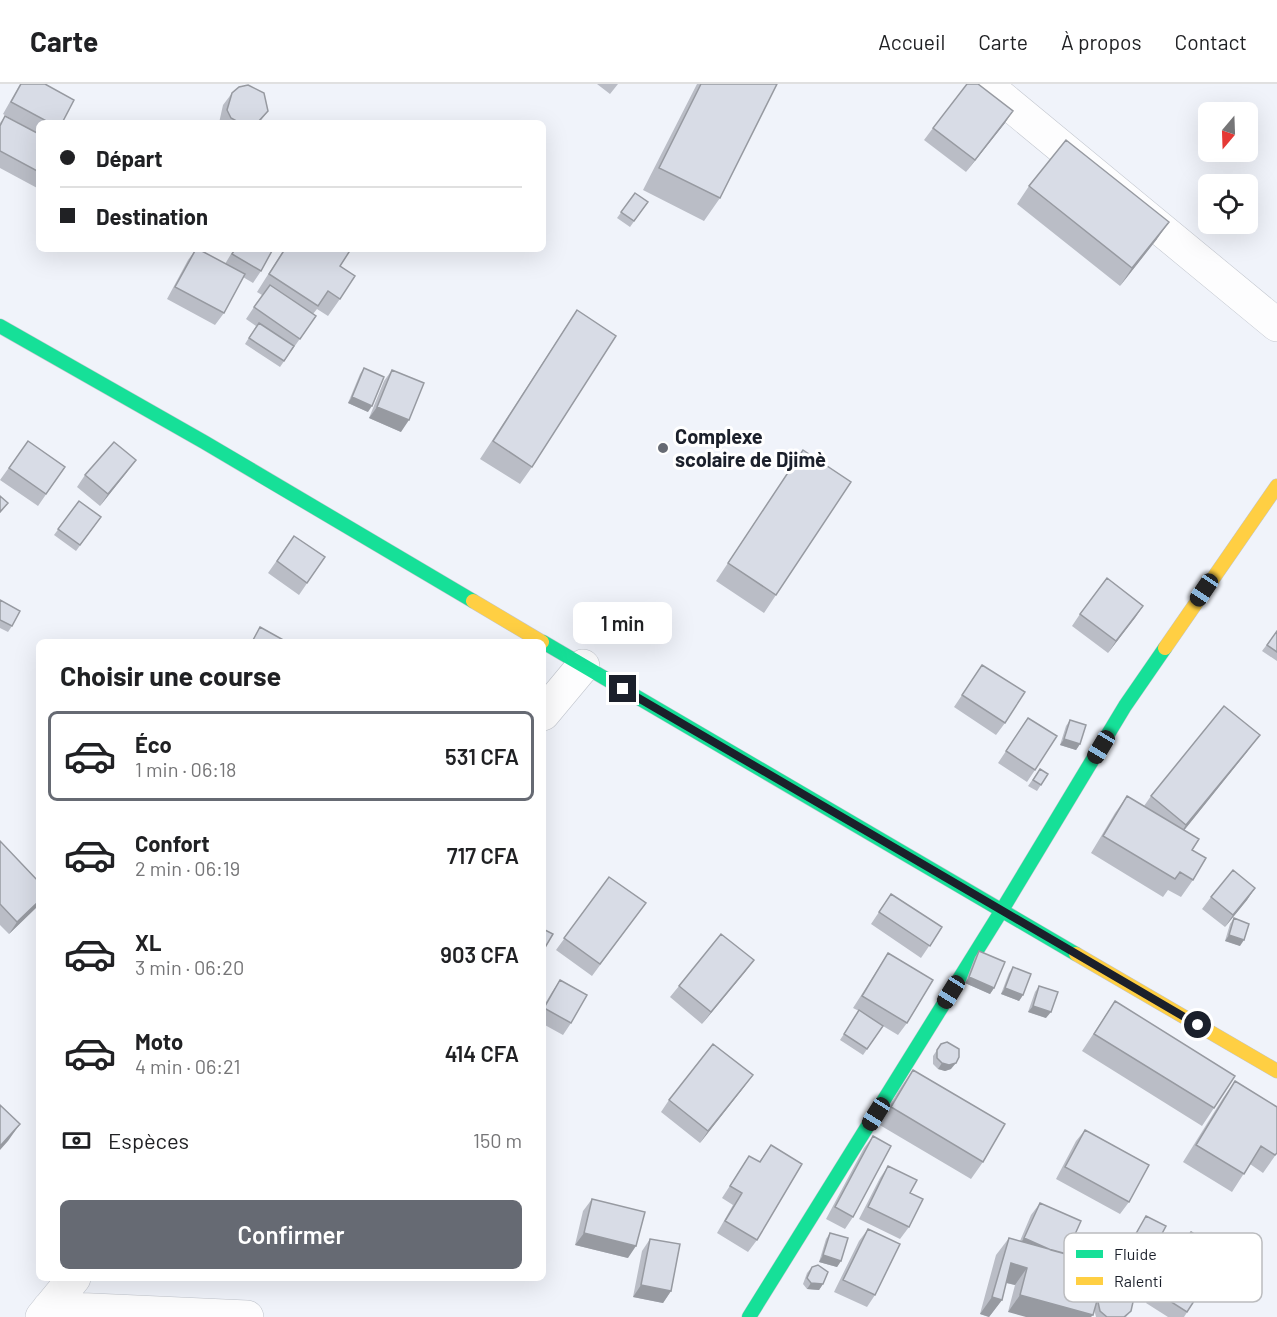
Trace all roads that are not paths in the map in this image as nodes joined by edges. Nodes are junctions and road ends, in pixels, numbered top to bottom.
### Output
1 (985, 84) edge
2 (0, 326) edge
3 (1277, 326) edge
4 (1277, 486) edge
5 (538, 639) edge
6 (546, 644) edge
7 (583, 666) junction
8 (546, 710) edge
9 (1002, 910) junction
10 (1277, 1071) edge
11 (72, 1281) edge
12 (46, 1313) edge
13 (247, 1317) edge
14 (749, 1317) edge

1 - 3 street
2 - 5 street
4 - 9 street
6 - 7 street
7 - 8 street
7 - 9 street
9 - 10 street
9 - 14 street
11 - 12 street
12 - 13 street

